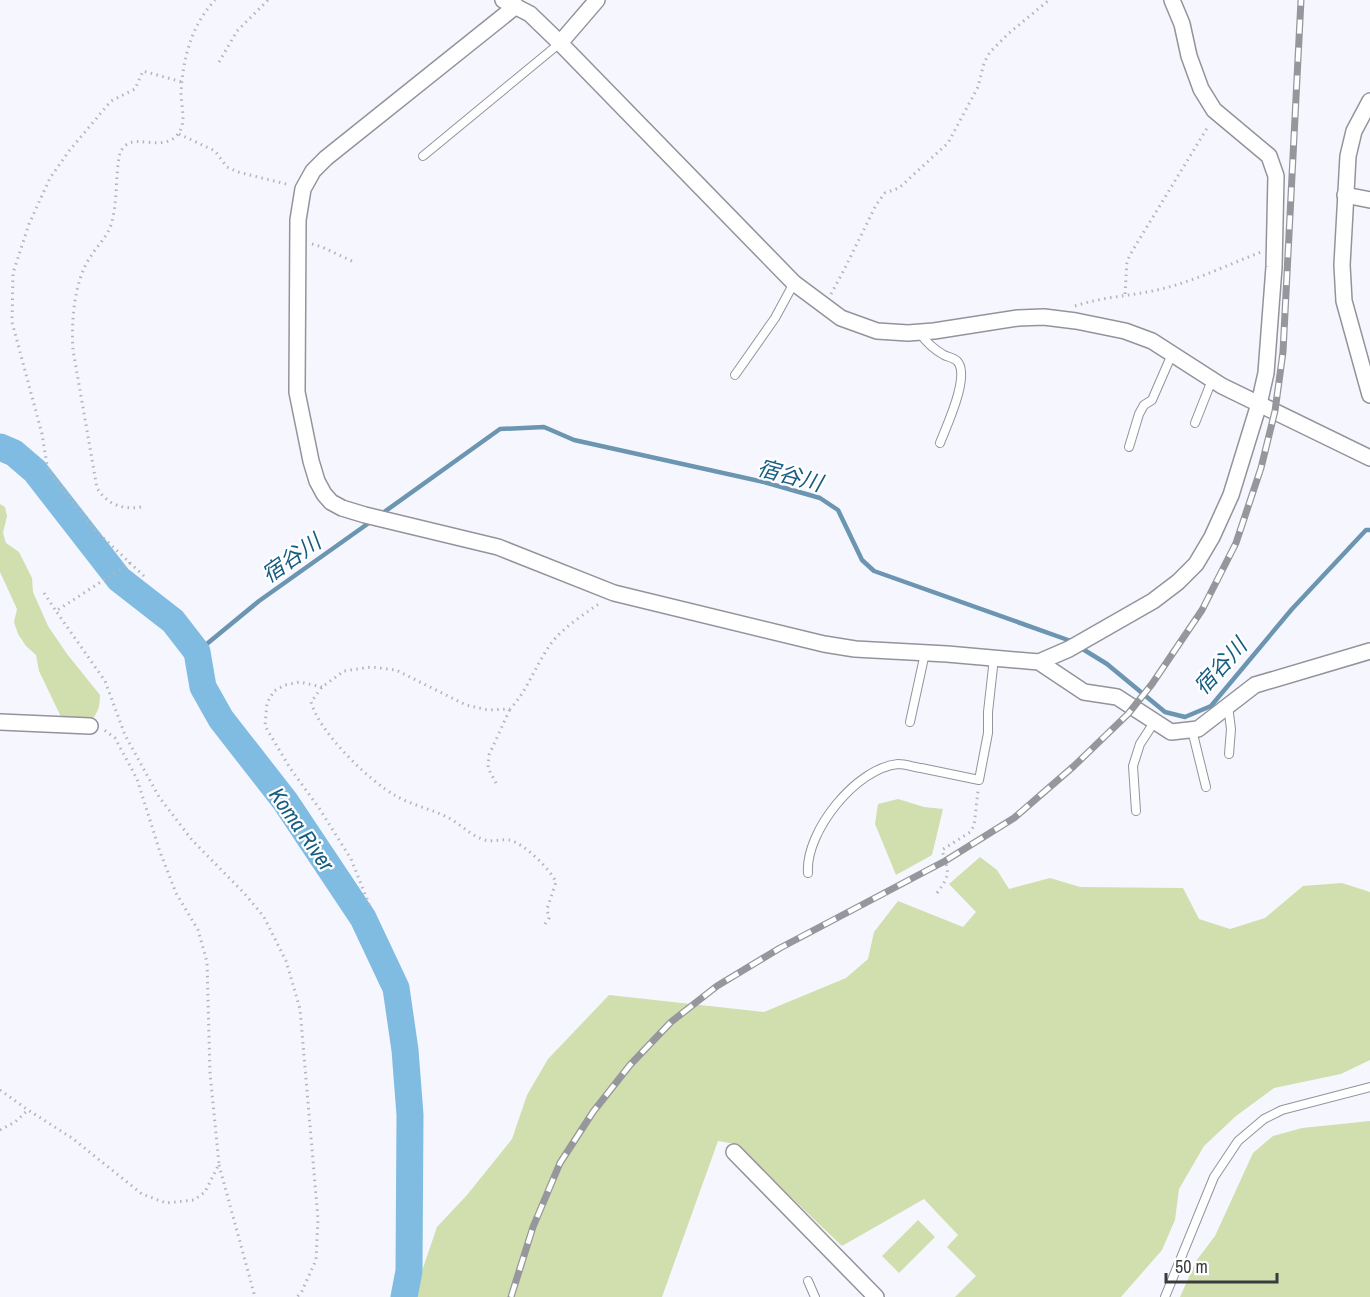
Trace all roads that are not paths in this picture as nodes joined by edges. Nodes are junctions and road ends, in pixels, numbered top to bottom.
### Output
1 (597, 0) edge
2 (1172, 0) edge
3 (509, 3) edge
4 (560, 43) junction
5 (1370, 101) edge
6 (423, 156) dead end
7 (1345, 195) junction
8 (1370, 200) edge
9 (794, 282) junction
10 (920, 332) junction
11 (1172, 354) junction
12 (735, 375) dead end
13 (1212, 380) junction
14 (1370, 395) edge
15 (1258, 404) junction
16 (1195, 423) dead end
17 (940, 442) dead end
18 (1129, 447) dead end
19 (1370, 458) edge
20 (1370, 651) edge
21 (925, 652) junction
22 (994, 658) junction
23 (1039, 662) junction
24 (1228, 704) junction
25 (1155, 721) junction
26 (0, 722) edge
27 (910, 722) dead end
28 (90, 726) road end
29 (1192, 730) junction
30 (1229, 754) dead end
31 (1206, 787) dead end
32 (1136, 811) dead end
33 (808, 873) dead end
34 (1370, 1087) edge
35 (734, 1152) dead end
36 (808, 1281) dead end
37 (815, 1297) edge
38 (876, 1297) edge
39 (1165, 1297) edge

1 - 4 street
2 - 15 street
3 - 4 street
3 - 21 street
4 - 6 lane
4 - 9 street
5 - 7 street
7 - 8 street
7 - 14 street
9 - 10 street
9 - 12 lane
10 - 11 street
10 - 17 lane
11 - 13 street
11 - 18 lane
13 - 15 street
13 - 16 lane
15 - 19 street
15 - 23 street
20 - 24 street
21 - 22 street
21 - 27 lane
22 - 23 street
22 - 33 lane
23 - 25 street
24 - 29 street
24 - 30 lane
25 - 29 street
25 - 32 lane
26 - 28 street
29 - 31 lane
34 - 39 lane
35 - 38 street
36 - 37 lane

